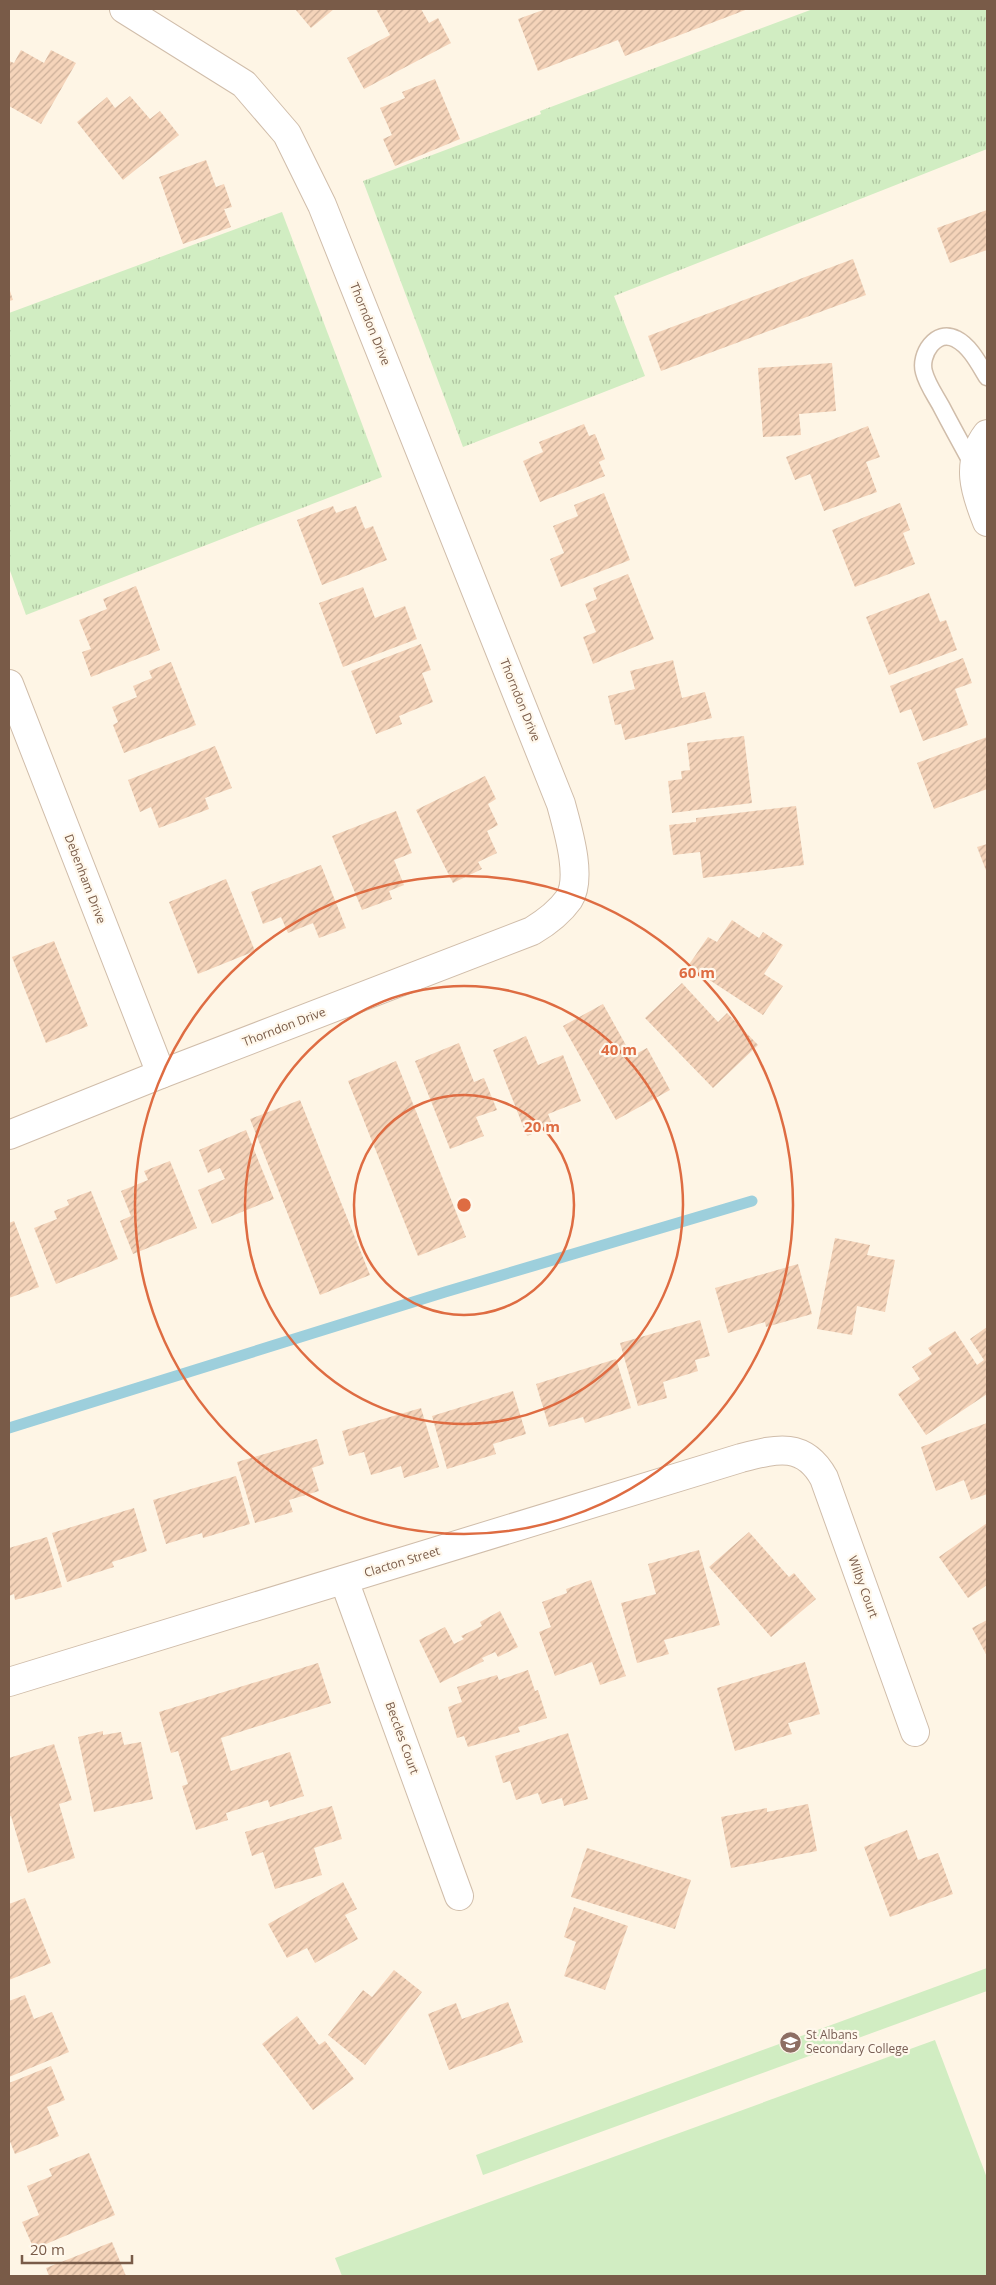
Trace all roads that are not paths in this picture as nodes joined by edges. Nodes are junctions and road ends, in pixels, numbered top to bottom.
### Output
1 (124, 9) edge
2 (987, 377) edge
3 (980, 451) edge
4 (987, 522) edge
5 (9, 684) edge
6 (162, 1074) junction
7 (9, 1135) edge
8 (797, 1451) joint
9 (344, 1580) junction
10 (9, 1682) edge
11 (914, 1732) dead end
12 (459, 1896) dead end

1 - 6 street, Thorndon Drive
2 - 3 lane
3 - 4 street
5 - 6 street, Debenham Drive
6 - 7 street, Thorndon Drive
8 - 9 street, Clacton Street
8 - 11 street, Wilby Court
9 - 10 street, Clacton Street
9 - 12 street, Beccles Court

